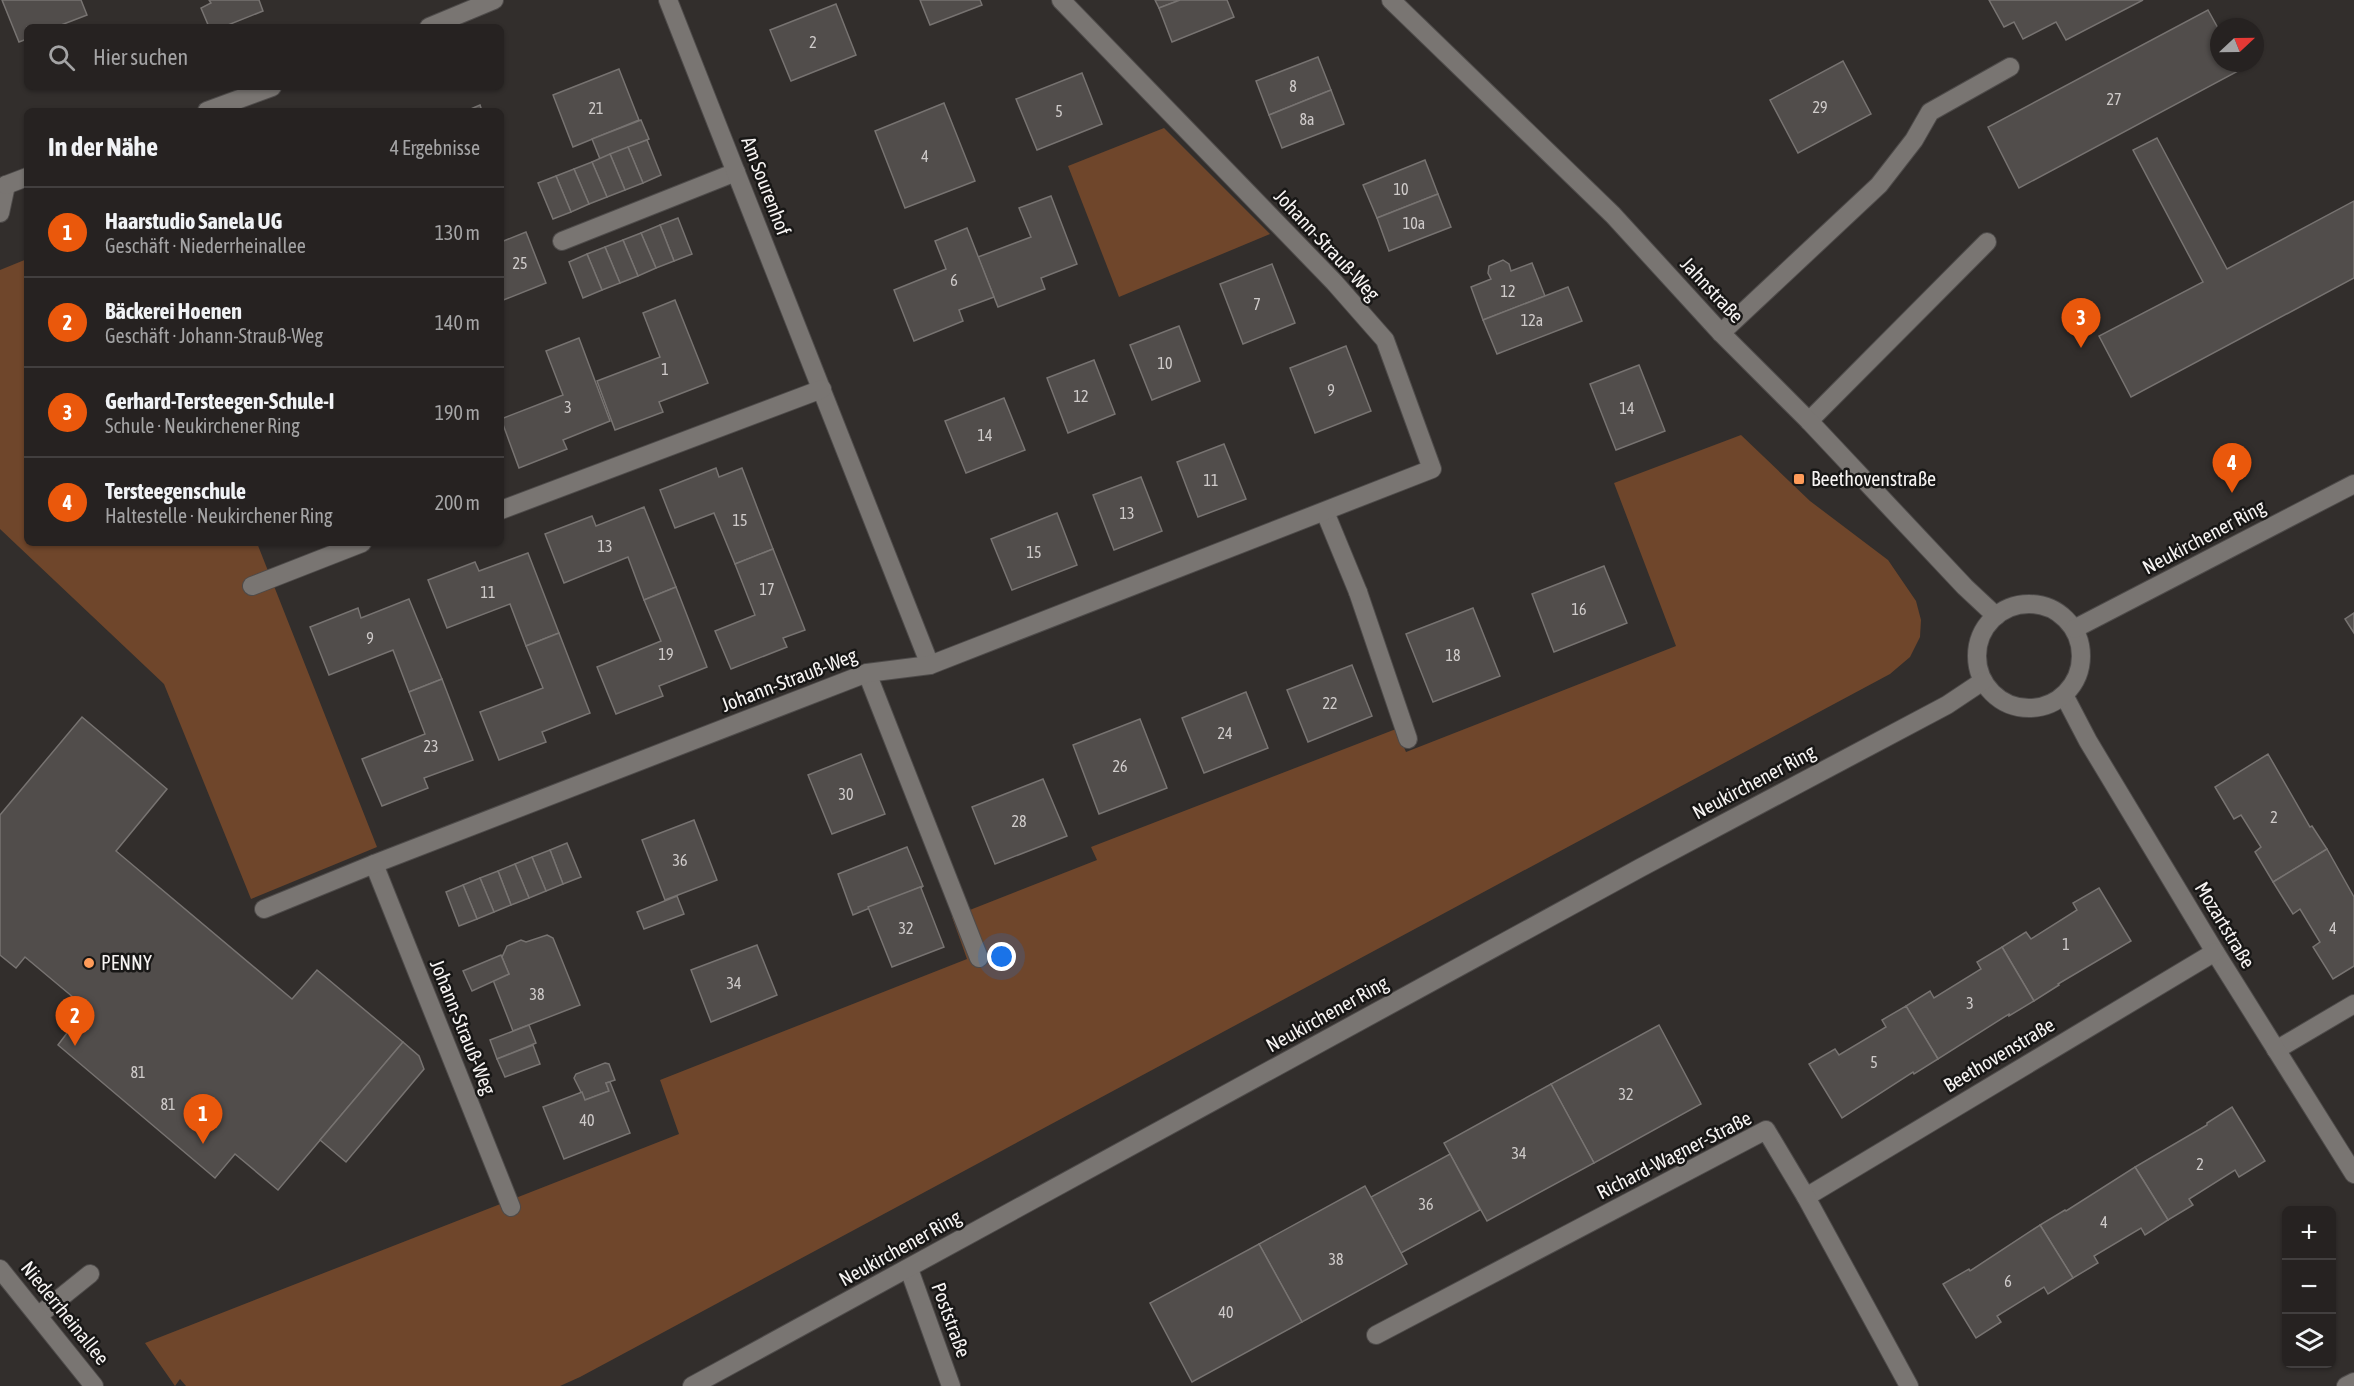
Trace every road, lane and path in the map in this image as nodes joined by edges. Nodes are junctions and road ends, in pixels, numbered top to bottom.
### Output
1 (494, 0) edge
2 (668, 0) edge
3 (1060, 0) edge
4 (1391, 0) edge
5 (436, 24) edge
6 (2010, 67) dead end
7 (264, 90) edge
8 (215, 108) edge
9 (736, 172) junction
10 (24, 178) edge
11 (0, 213) edge
12 (561, 240) dead end
13 (1987, 242) dead end
14 (1721, 333) junction
15 (822, 389) junction
16 (1809, 422) junction
17 (2354, 484) edge
18 (504, 509) edge
19 (1325, 512) junction
20 (354, 546) edge
21 (252, 586) dead end
22 (1996, 616) junction
23 (2074, 629) junction
24 (930, 665) junction
25 (867, 673) junction
26 (1983, 681) junction
27 (2064, 695) junction
28 (1408, 739) dead end
29 (374, 864) junction
30 (264, 909) dead end
31 (2215, 952) junction
32 (979, 958) dead end
33 (2354, 1004) edge
34 (2277, 1050) junction
35 (2354, 1174) edge
36 (1806, 1197) junction
37 (511, 1207) dead end
38 (0, 1269) edge
39 (909, 1269) junction
40 (90, 1274) dead end
41 (39, 1315) junction
42 (1376, 1335) dead end
43 (2354, 1382) edge
44 (94, 1386) edge
45 (692, 1386) edge
46 (951, 1386) edge
47 (1909, 1386) edge
48 (2346, 1386) edge

1 - 5 street
2 - 9 street, Am Sourenhof
3 - 19 street, Johann-Strauß-Weg
4 - 14 street, Jahnstraße
6 - 14 street
7 - 8 street
9 - 12 street
9 - 15 street, Am Sourenhof
10 - 11 street
13 - 16 street
14 - 16 street, Jahnstraße
15 - 18 street
15 - 24 street, Am Sourenhof
16 - 22 street, Jahnstraße
17 - 23 street, Neukirchener Ring
19 - 24 street, Johann-Strauß-Weg
19 - 28 street
20 - 21 street
22 - 23 street
22 - 26 street
23 - 27 street
24 - 25 street, Johann-Strauß-Weg
25 - 29 street, Johann-Strauß-Weg
25 - 32 street
26 - 27 street
26 - 39 street, Neukirchener Ring
27 - 31 street, Mozartstraße
29 - 30 street, Johann-Strauß-Weg
29 - 37 street, Johann-Strauß-Weg
31 - 34 street, Mozartstraße
31 - 36 street, Beethovenstraße
33 - 34 street
34 - 35 street, Mozartstraße
36 - 42 street, Richard-Wagner-Straße
36 - 47 street, Richard-Wagner-Straße
38 - 41 street, Niederrheinallee
39 - 45 street, Neukirchener Ring
39 - 46 street, Poststraße
40 - 41 street
41 - 44 street, Niederrheinallee
43 - 48 street

